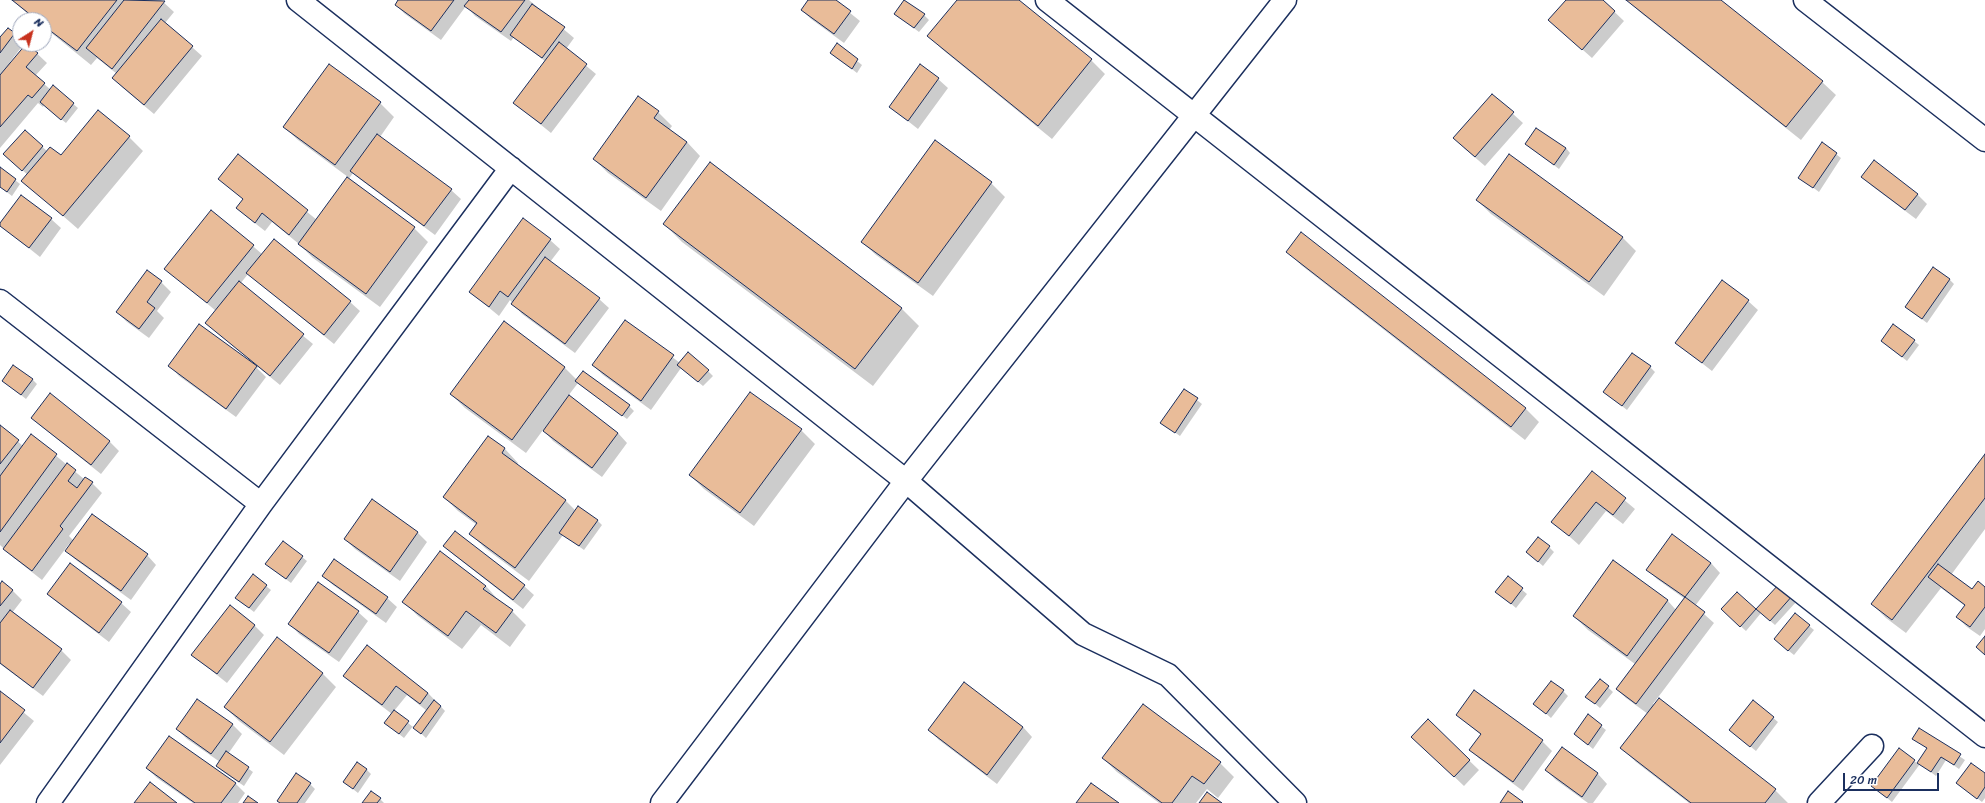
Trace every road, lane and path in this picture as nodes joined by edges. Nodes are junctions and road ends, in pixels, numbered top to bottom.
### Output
1 (298, 0) edge
2 (1047, 0) edge
3 (1285, 0) edge
4 (1805, 0) edge
5 (1194, 116) junction
6 (1985, 140) edge
7 (511, 168) junction
8 (0, 301) edge
9 (906, 481) junction
10 (261, 504) junction
11 (1985, 736) edge
12 (1872, 746) dead end
13 (48, 803) edge
14 (662, 803) edge
15 (1295, 803) edge
16 (1819, 803) edge

1 - 7 street
2 - 5 street
3 - 5 street
4 - 6 street
5 - 9 street
5 - 11 street
7 - 9 street
7 - 10 street
8 - 10 street
9 - 14 street
9 - 15 street
10 - 13 street
12 - 16 street

